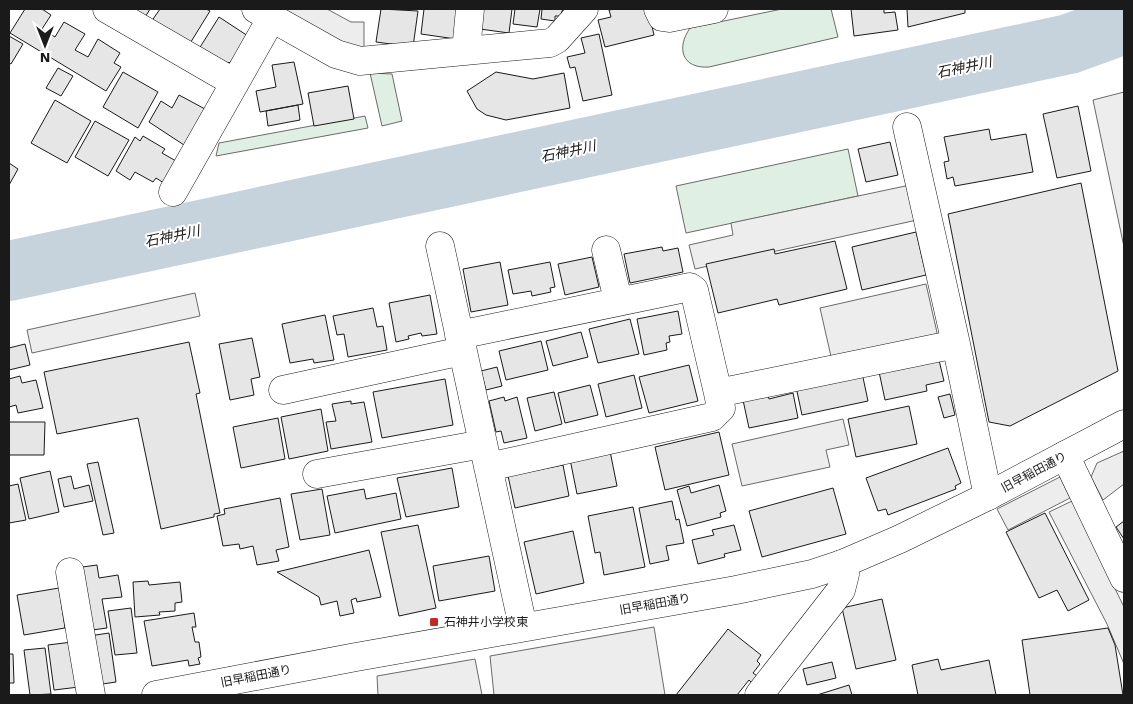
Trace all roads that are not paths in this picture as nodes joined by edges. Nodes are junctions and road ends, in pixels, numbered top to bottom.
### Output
1 (107, 9) edge
2 (470, 9) edge
3 (584, 9) edge
4 (658, 9) edge
5 (714, 9) edge
6 (263, 14) edge
7 (466, 51) junction
8 (235, 83) junction
9 (907, 127) dead end
10 (173, 192) dead end
11 (440, 246) dead end
12 (606, 250) dead end
13 (618, 300) junction
14 (461, 343) junction
15 (956, 344) junction
16 (283, 390) dead end
17 (718, 393) junction
18 (1124, 424) edge
19 (485, 455) junction
20 (1065, 456) junction
21 (318, 474) dead end
22 (988, 496) junction
23 (842, 564) junction
24 (70, 572) dead end
25 (1124, 578) edge
26 (523, 627) junction
27 (90, 695) edge
28 (156, 695) edge
29 (759, 695) edge

1 - 8 street
2 - 7 street
3 - 7 street
4 - 5 street
6 - 7 street
6 - 8 street
8 - 10 street
9 - 15 street
11 - 14 street
12 - 13 street
13 - 14 street
13 - 17 street
14 - 16 street
14 - 19 street
15 - 17 street
15 - 22 street
17 - 19 street
18 - 20 street, 旧早稲田通り
19 - 21 street
19 - 26 street
20 - 22 street, 旧早稲田通り
20 - 25 street
22 - 23 street, 旧早稲田通り
23 - 26 street, 旧早稲田通り
23 - 29 street
24 - 27 street
26 - 28 street, 旧早稲田通り

